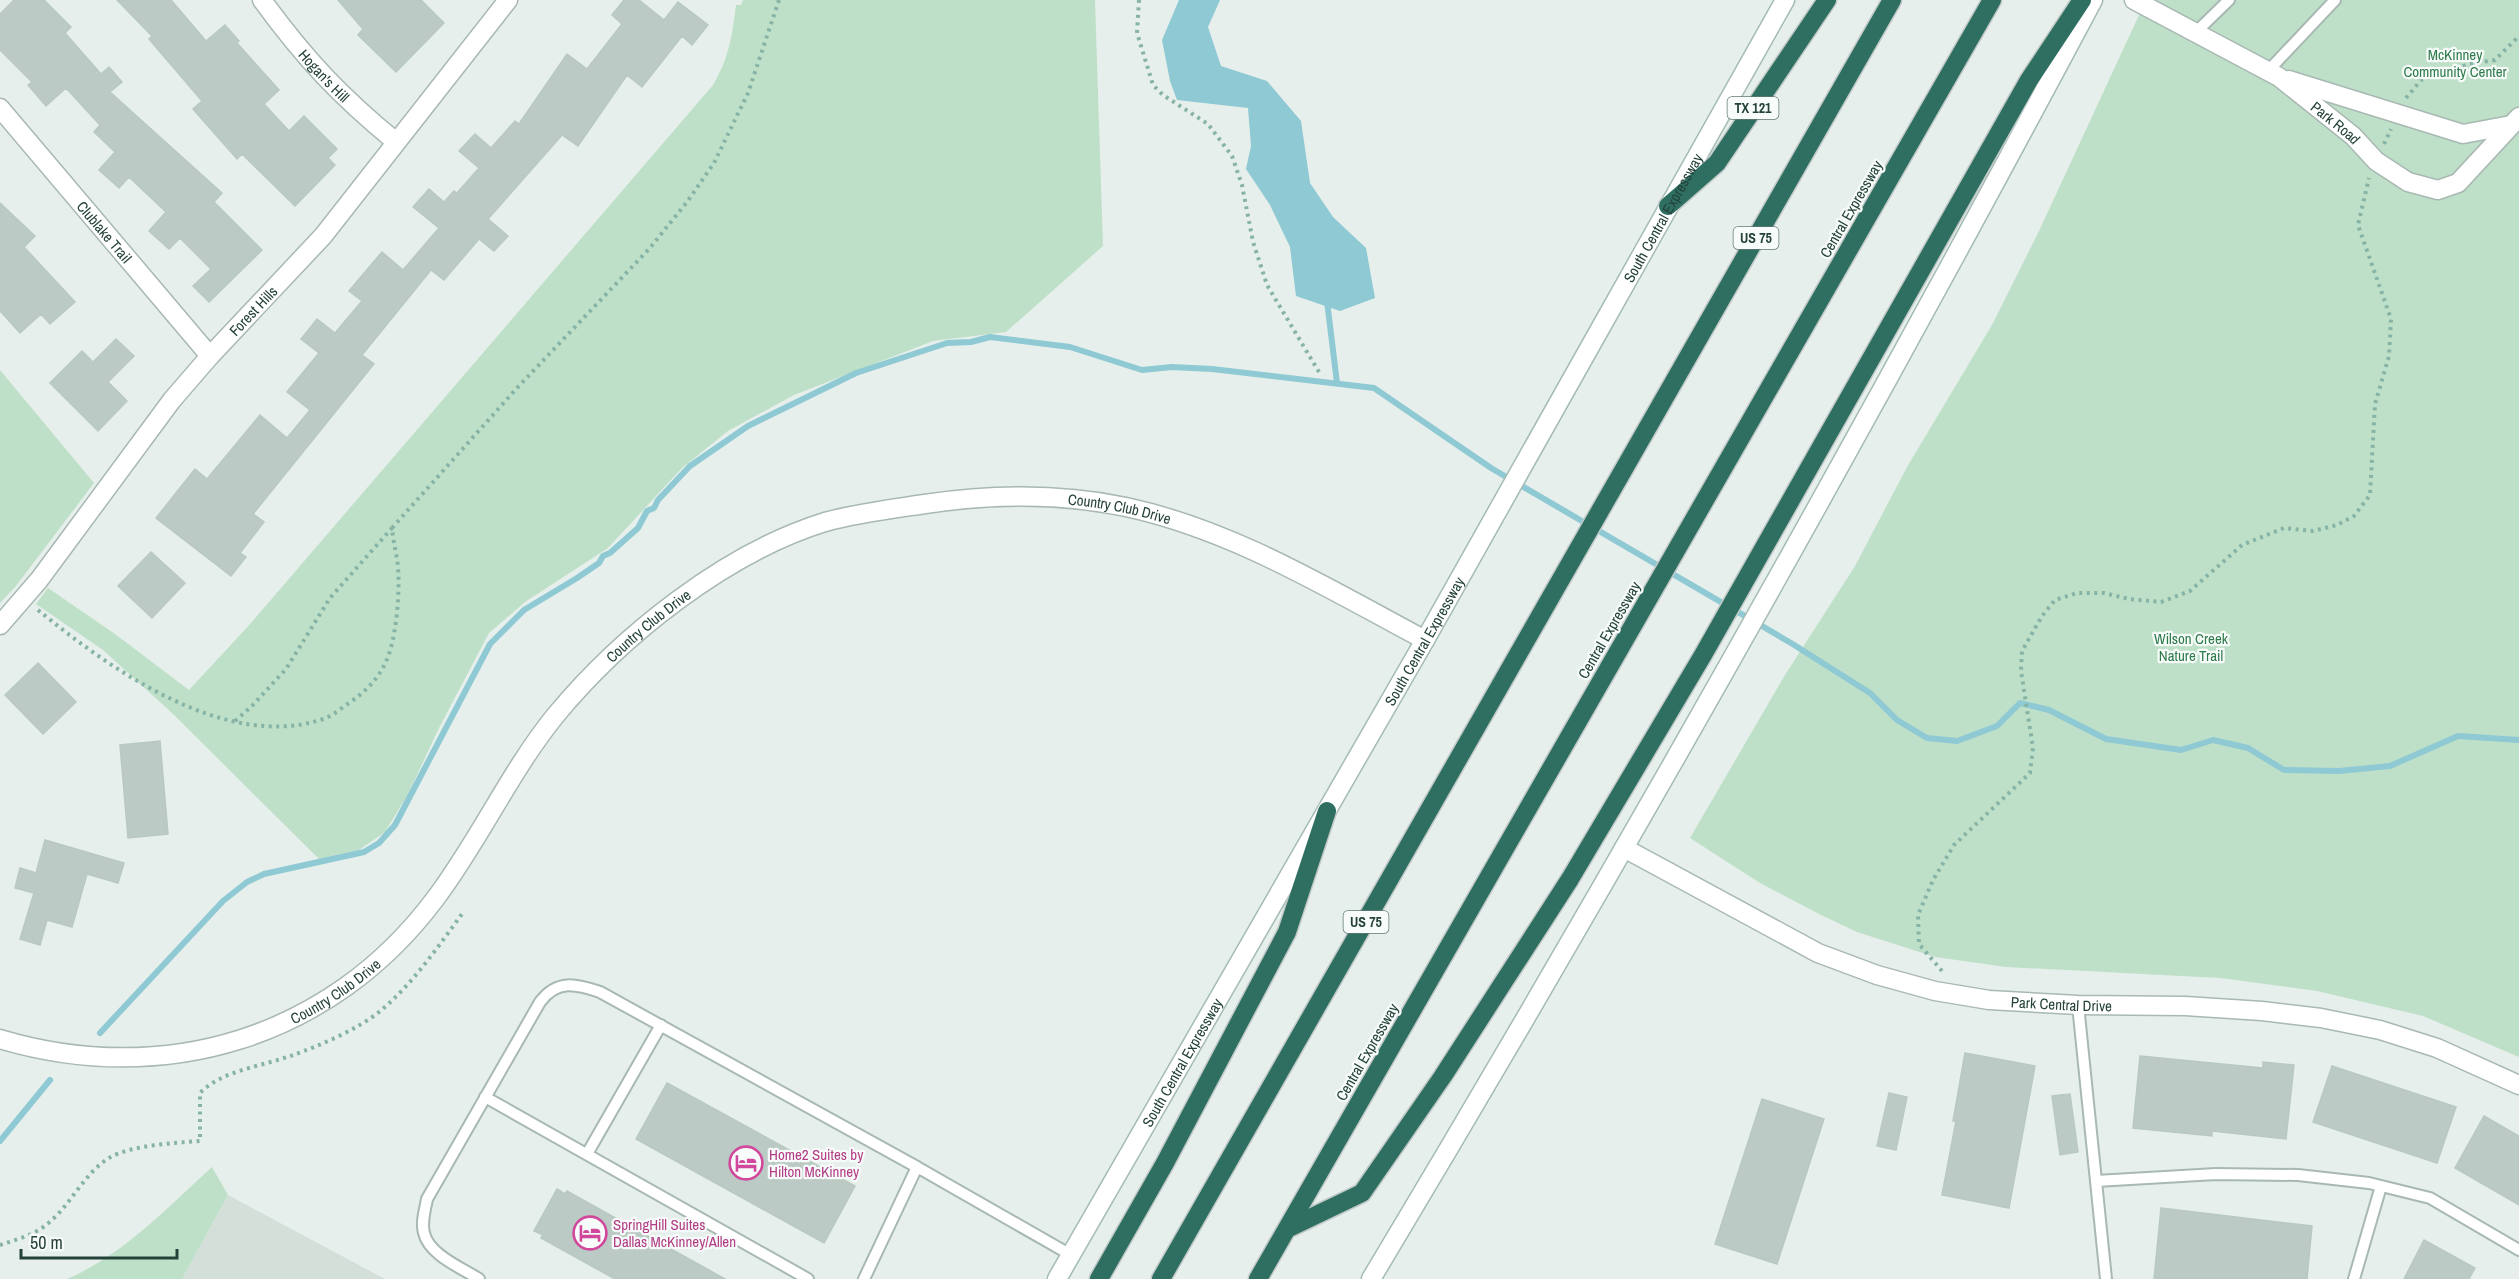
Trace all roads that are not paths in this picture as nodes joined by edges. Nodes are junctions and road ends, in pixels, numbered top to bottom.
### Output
1 (262, 0) edge
2 (508, 0) edge
3 (1785, 0) edge
4 (1827, 0) edge
5 (1892, 0) edge
6 (1992, 0) edge
7 (2082, 0) edge
8 (2093, 0) edge
9 (2134, 0) edge
10 (2229, 0) edge
11 (2335, 0) edge
12 (2195, 33) junction
13 (2273, 74) junction
14 (0, 108) edge
15 (2515, 121) edge
16 (396, 142) junction
17 (1668, 206) junction
18 (210, 356) junction
19 (0, 624) edge
20 (1425, 640) junction
21 (1327, 811) junction
22 (1624, 848) junction
23 (2078, 1005) junction
24 (661, 1025) junction
25 (0, 1039) edge
26 (2519, 1085) edge
27 (485, 1097) junction
28 (587, 1154) junction
29 (917, 1167) junction
30 (2096, 1181) junction
31 (2381, 1186) junction
32 (1287, 1229) junction
33 (2519, 1250) edge
34 (1071, 1255) junction
35 (479, 1279) edge
36 (808, 1279) edge
37 (864, 1279) edge
38 (1057, 1279) edge
39 (1099, 1279) edge
40 (1161, 1279) edge
41 (1258, 1279) edge
42 (1371, 1279) edge
43 (2106, 1279) edge
44 (2354, 1279) edge

1 - 16 street, Hogan's Hill
2 - 16 street, Forest Hills
3 - 17 street, South Central Expressway
4 - 17 highway, TX 121
5 - 40 highway, US 75
6 - 32 highway, Central Expressway
7 - 32 highway
8 - 22 street
9 - 12 street, Park Road
10 - 12 lane
11 - 13 lane
12 - 13 street, Park Road
13 - 15 street
13 - 15 street, Park Road
14 - 18 street, Clublake Trail
16 - 18 street, Forest Hills
17 - 20 street, South Central Expressway
18 - 19 street, Forest Hills
20 - 21 street, South Central Expressway
20 - 25 street, Country Club Drive
21 - 34 street, South Central Expressway
21 - 39 highway
22 - 23 street, Park Central Drive
22 - 42 street
23 - 26 street, Park Central Drive
23 - 30 lane
24 - 27 lane
24 - 28 lane
24 - 29 lane
27 - 28 lane
27 - 35 lane
28 - 36 lane
29 - 34 lane
29 - 37 lane
30 - 31 lane
30 - 43 lane
31 - 33 lane
31 - 44 lane
32 - 41 highway, Central Expressway
34 - 38 street, South Central Expressway

